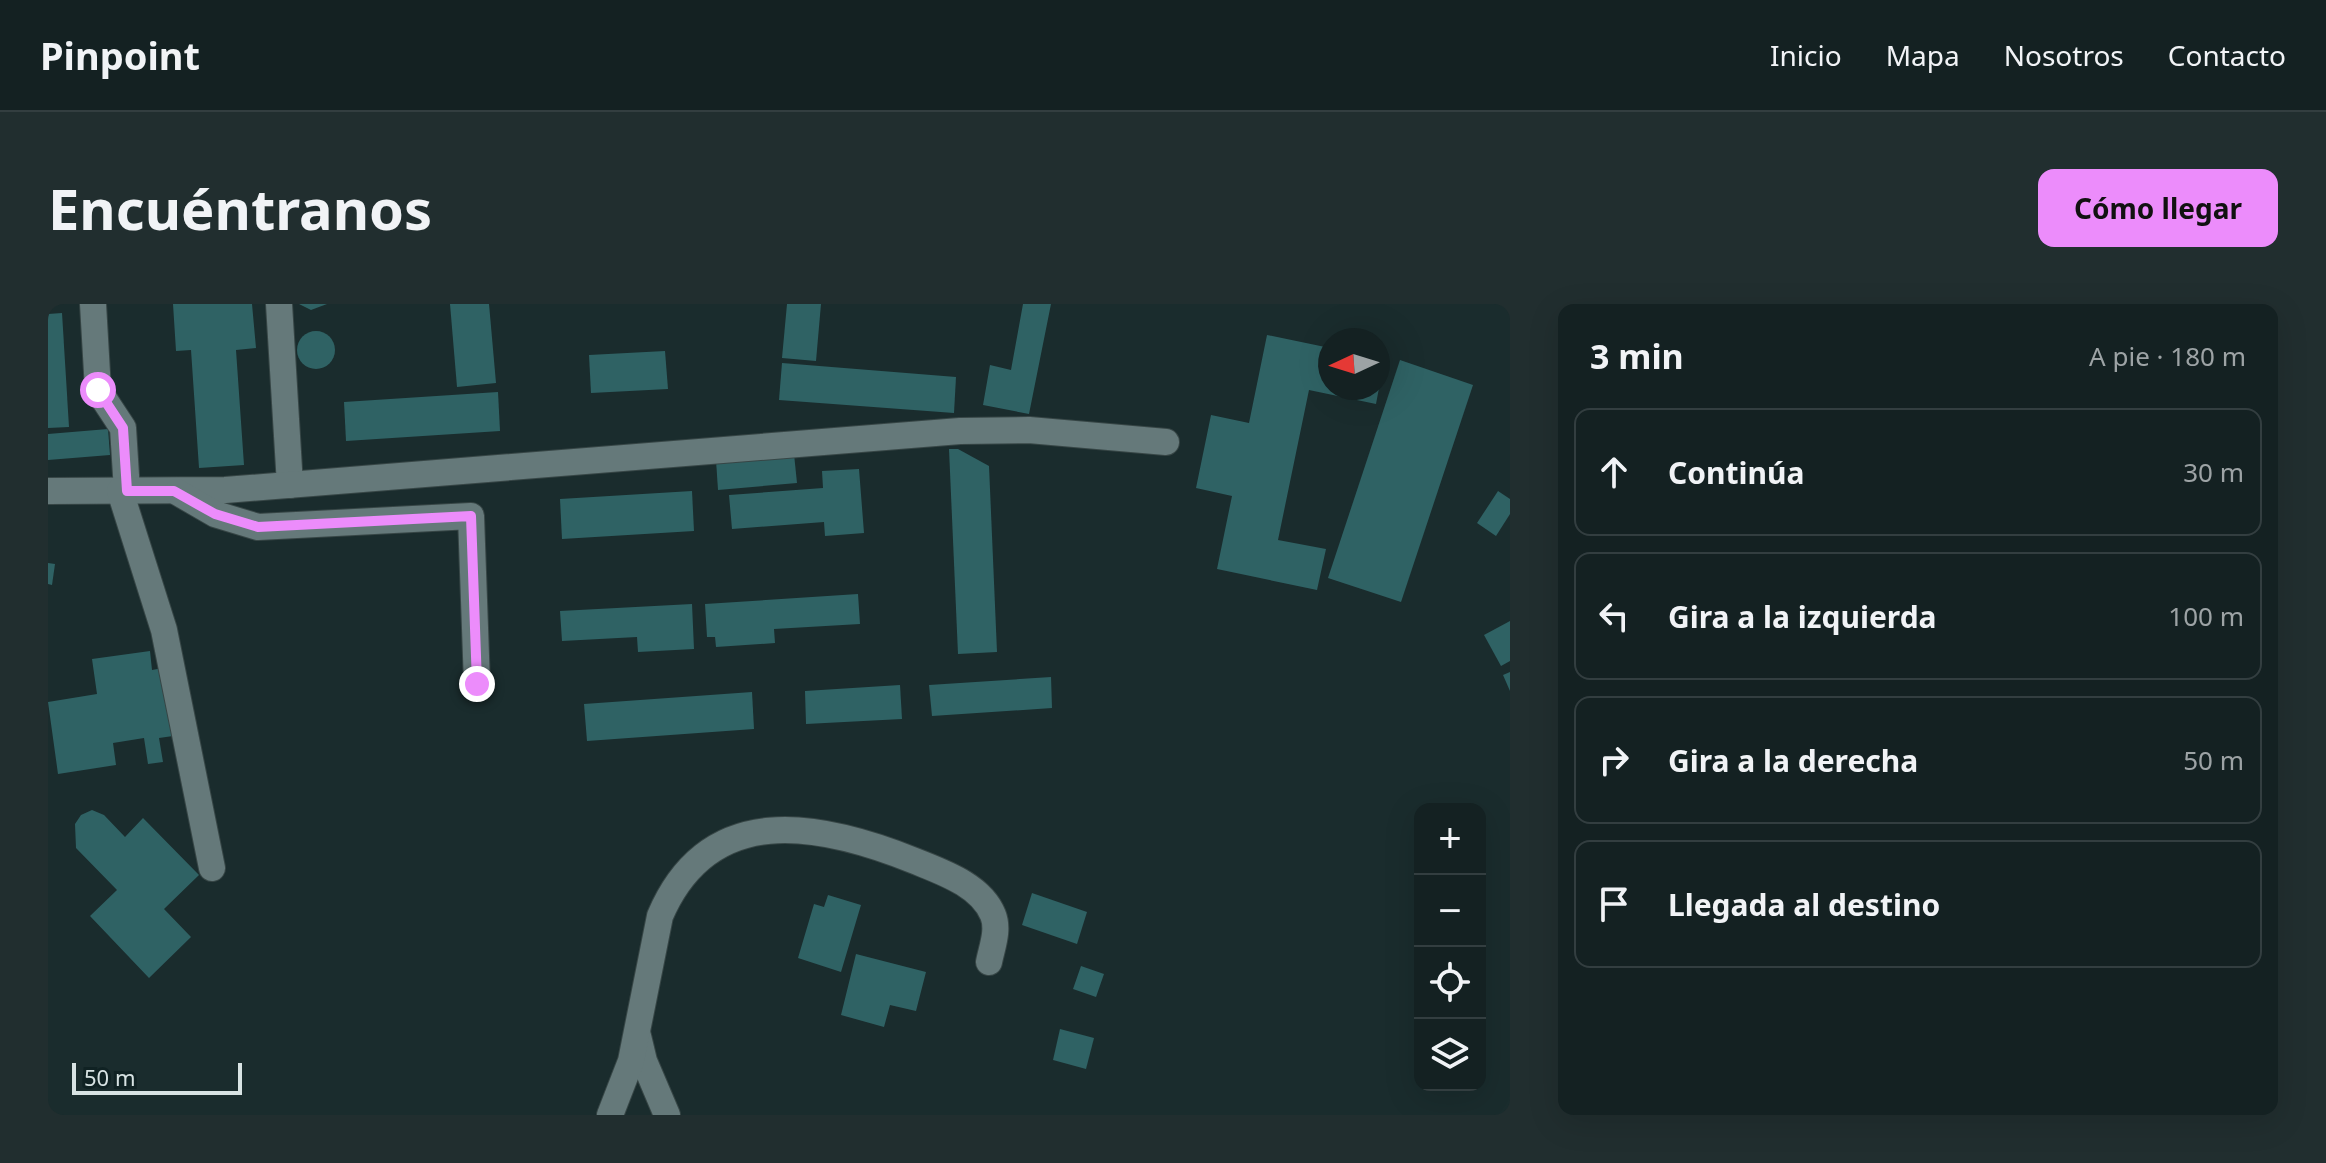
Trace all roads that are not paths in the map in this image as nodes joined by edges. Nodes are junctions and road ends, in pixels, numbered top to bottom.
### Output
1 (93, 304) edge
2 (279, 304) edge
3 (1166, 442) dead end
4 (290, 485) junction
5 (48, 491) edge
6 (124, 491) junction
7 (174, 491) junction
8 (477, 684) dead end
9 (212, 868) dead end
10 (989, 962) dead end
11 (637, 1033) junction
12 (610, 1115) edge
13 (667, 1115) edge

1 - 6 street
2 - 4 street
3 - 4 street
4 - 7 street
5 - 6 street
6 - 7 street
6 - 9 street
7 - 8 street
10 - 11 street
11 - 12 street
11 - 13 street

